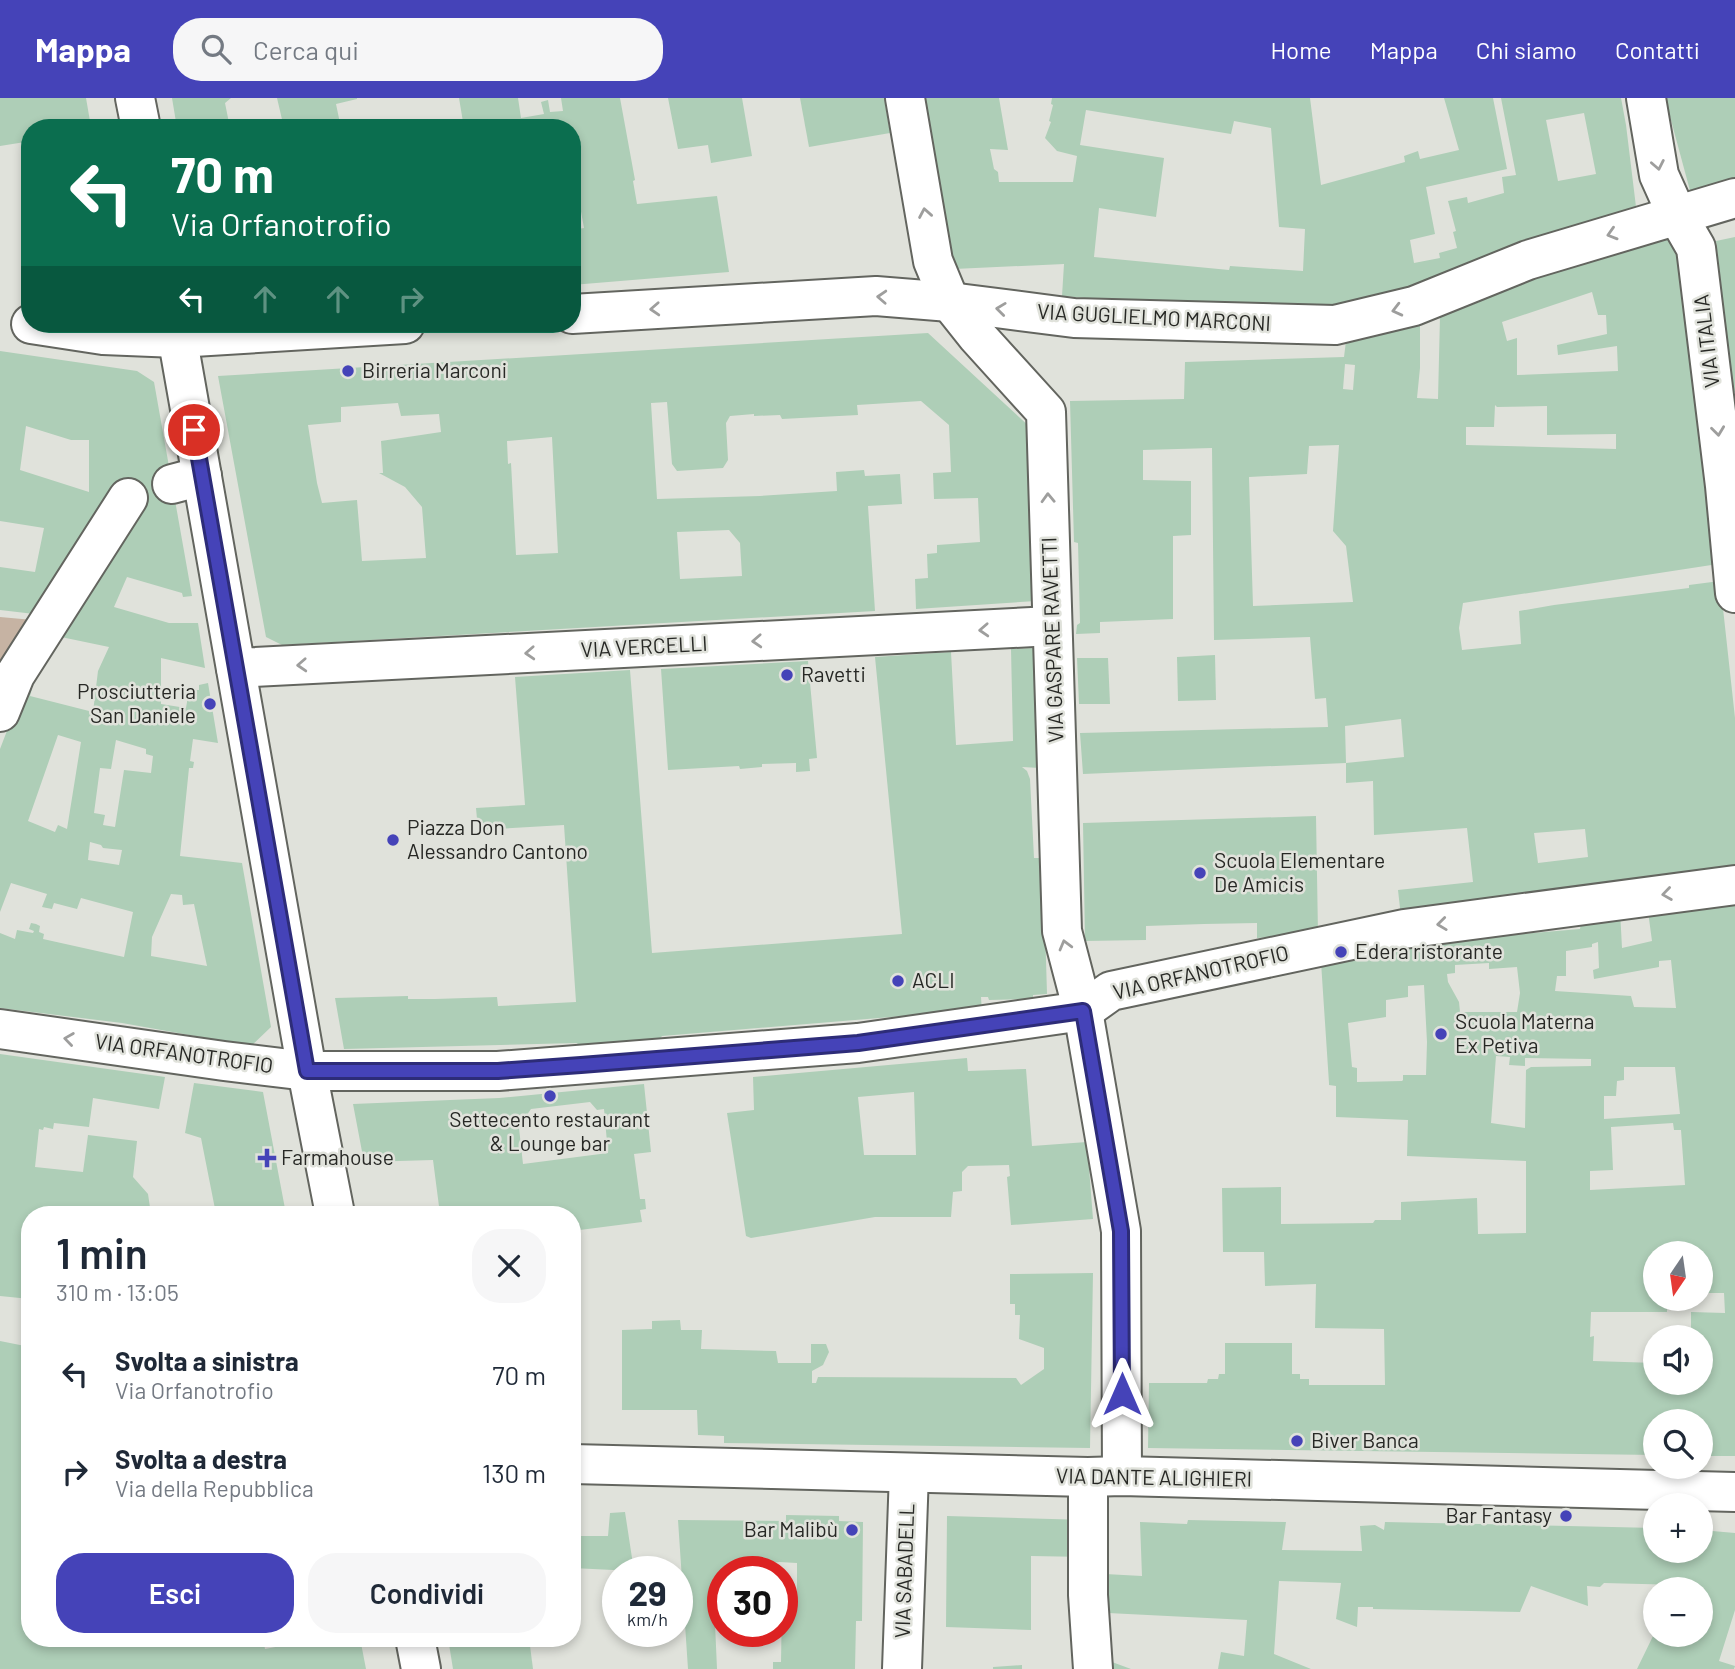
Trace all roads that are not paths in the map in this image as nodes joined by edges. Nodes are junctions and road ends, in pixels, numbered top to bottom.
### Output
1 (135, 98) edge
2 (905, 98) edge
3 (1646, 98) edge
4 (139, 119) edge
5 (1735, 198) edge
6 (1677, 215) junction
7 (950, 302) junction
8 (581, 313) edge
9 (0, 319) edge
10 (21, 322) edge
11 (90, 333) edge
12 (140, 333) edge
13 (176, 333) edge
14 (128, 498) dead end
15 (1735, 593) edge
16 (1052, 626) junction
17 (236, 668) junction
18 (0, 712) edge
19 (1735, 885) edge
20 (1083, 1011) junction
21 (0, 1029) edge
22 (307, 1071) junction
23 (333, 1206) edge
24 (581, 1464) edge
25 (909, 1473) junction
26 (1105, 1476) junction
27 (1735, 1492) edge
28 (417, 1647) edge
29 (421, 1669) edge
30 (902, 1669) edge
31 (1093, 1669) edge

1 - 4 street
7 -> 2 street, VIA GASPARE RAVETTI
3 -> 6 street, VIA ITALIA
5 - 6 street, VIA GUGLIELMO MARCONI
6 -> 7 street, VIA GUGLIELMO MARCONI
6 -> 15 street, VIA ITALIA
7 -> 8 street, VIA GUGLIELMO MARCONI
16 -> 7 street, VIA GASPARE RAVETTI
9 - 10 street
11 - 12 street
13 - 17 street
14 - 18 street
16 -> 17 street, VIA VERCELLI
20 -> 16 street, VIA GASPARE RAVETTI
17 - 22 street
19 -> 20 street, VIA ORFANOTROFIO
20 - 22 street, VIA ORFANOTROFIO
20 - 26 street, VIA GASPARE RAVETTI
22 -> 21 street, VIA ORFANOTROFIO
22 - 23 street
24 - 25 street, VIA DANTE ALIGHIERI
25 - 26 street, VIA DANTE ALIGHIERI
25 - 30 street, VIA SABADELL
26 - 27 street, VIA DANTE ALIGHIERI
26 - 31 street, VIA GASPARE RAVETTI
28 - 29 street

